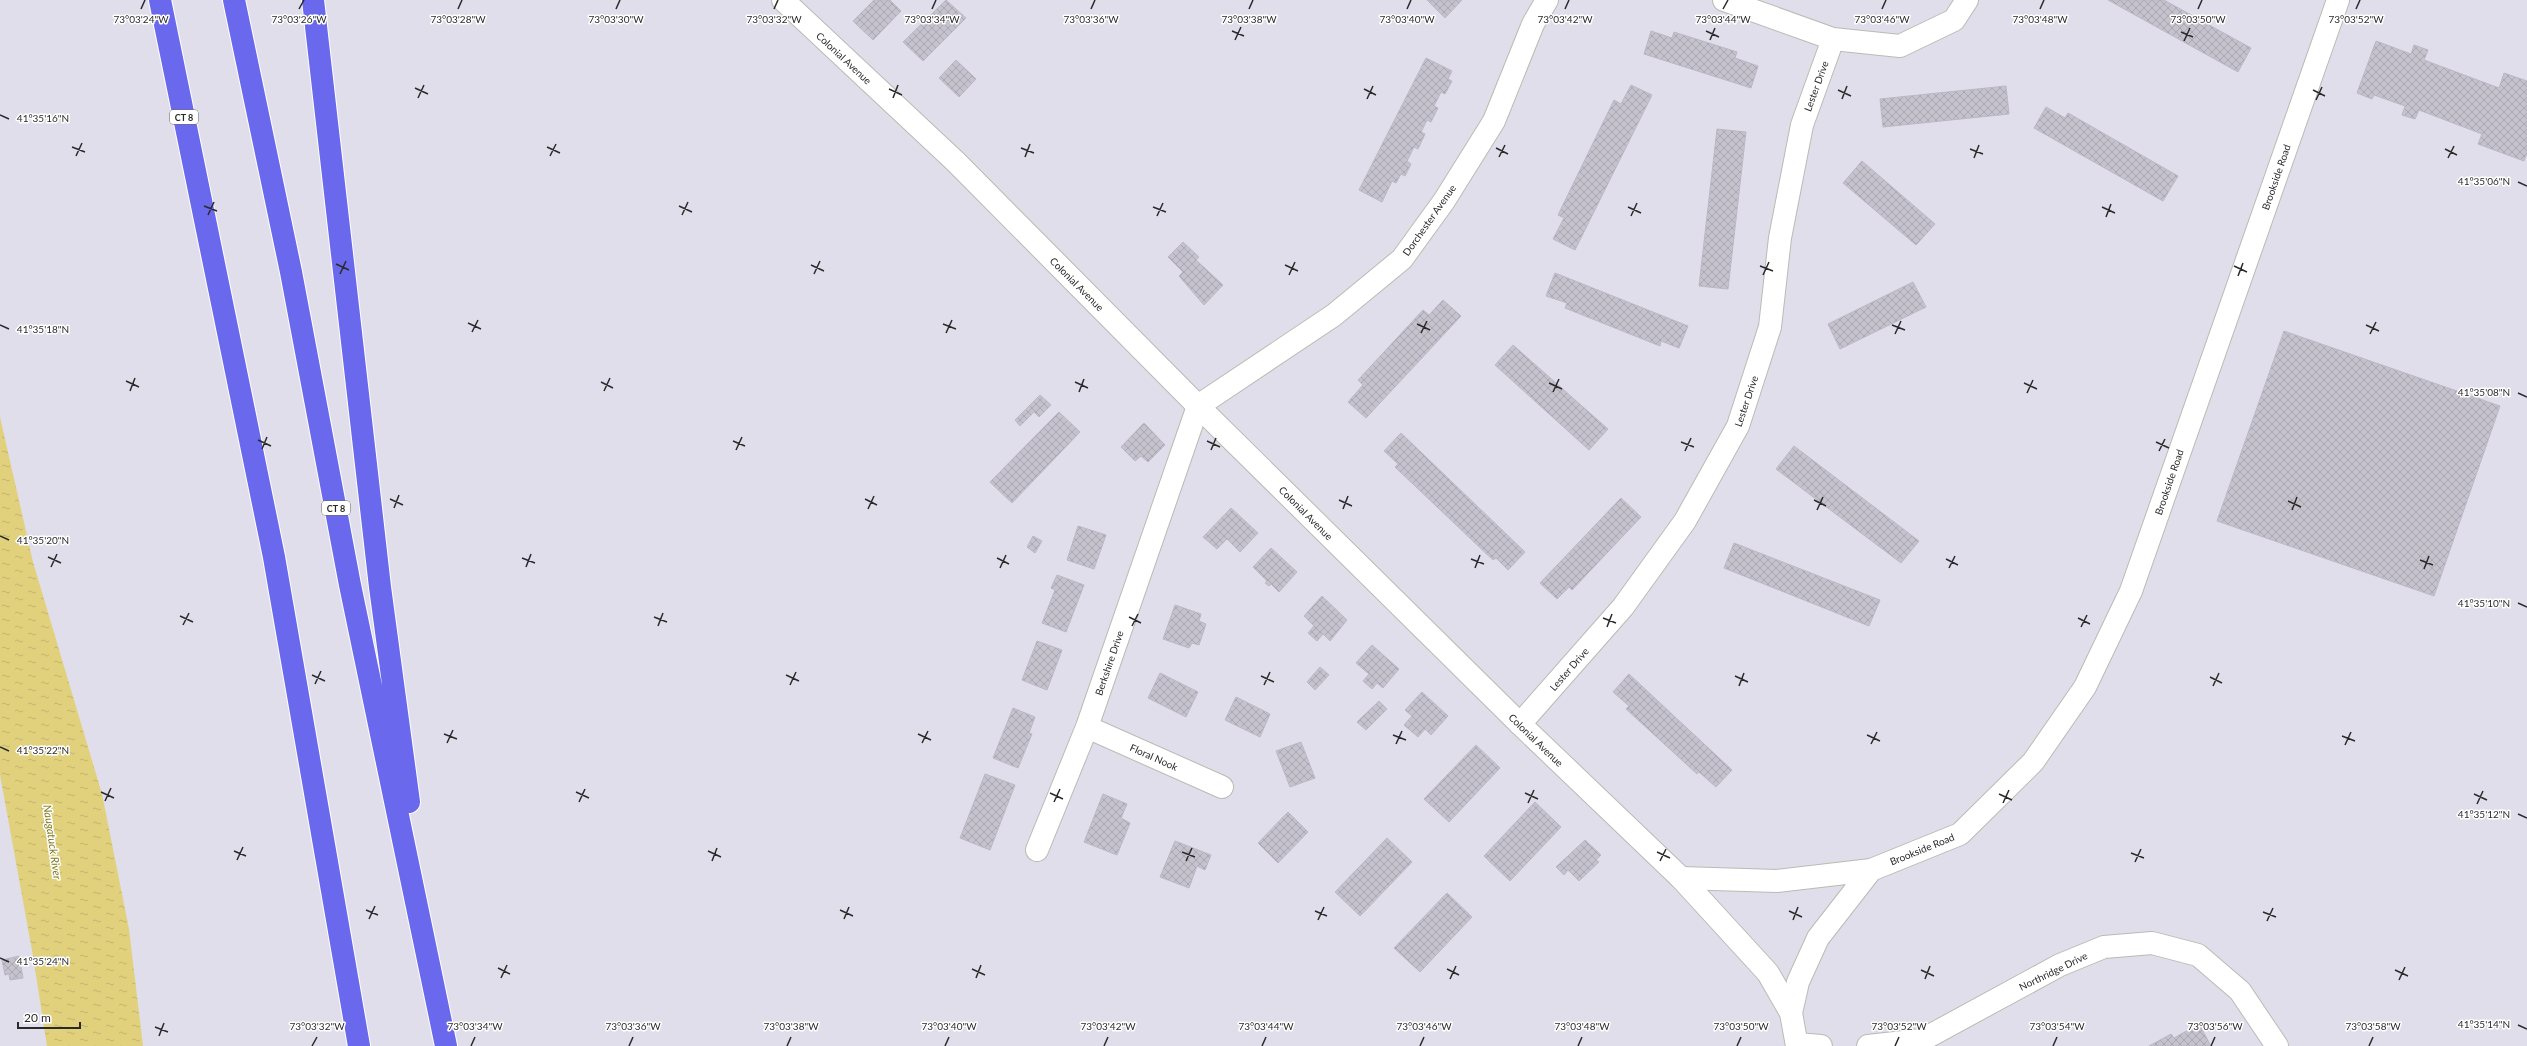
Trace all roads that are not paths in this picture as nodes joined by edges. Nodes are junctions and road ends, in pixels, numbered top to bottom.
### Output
1 (145, 0) edge
2 (160, 0) edge
3 (234, 0) edge
4 (313, 0) edge
5 (783, 0) edge
6 (1547, 0) edge
7 (1724, 0) edge
8 (1967, 0) edge
9 (2338, 0) edge
10 (1833, 39) junction
11 (207, 233) junction
12 (1198, 406) junction
13 (1520, 724) junction
14 (1086, 727) junction
15 (1222, 787) dead end
16 (1037, 850) dead end
17 (1871, 870) junction
18 (1681, 878) junction
19 (1791, 1013) junction
20 (440, 1015) junction
21 (1797, 1045) edge
22 (359, 1046) edge
23 (446, 1046) edge
24 (1821, 1046) edge
25 (1868, 1046) edge
26 (2277, 1046) edge

1 - 11 highway
2 - 11 highway, CT 8
3 - 20 highway, CT 8
4 - 20 highway
5 - 12 street, Colonial Avenue
6 - 12 street, Dorchester Avenue
7 - 10 street
8 - 10 street
9 - 17 street, Brookside Road
10 - 13 street, Lester Drive
11 - 22 highway, CT 8
12 - 13 street, Colonial Avenue
12 - 14 street, Berkshire Drive
13 - 18 street, Colonial Avenue
14 - 15 street, Floral Nook
14 - 16 street, Berkshire Drive
17 - 18 street, Brookside Road
17 - 19 street
18 - 19 street, Colonial Avenue
19 - 21 street, Colonial Avenue
20 - 23 highway, CT 8
21 - 24 street
25 - 26 street, Northridge Drive

